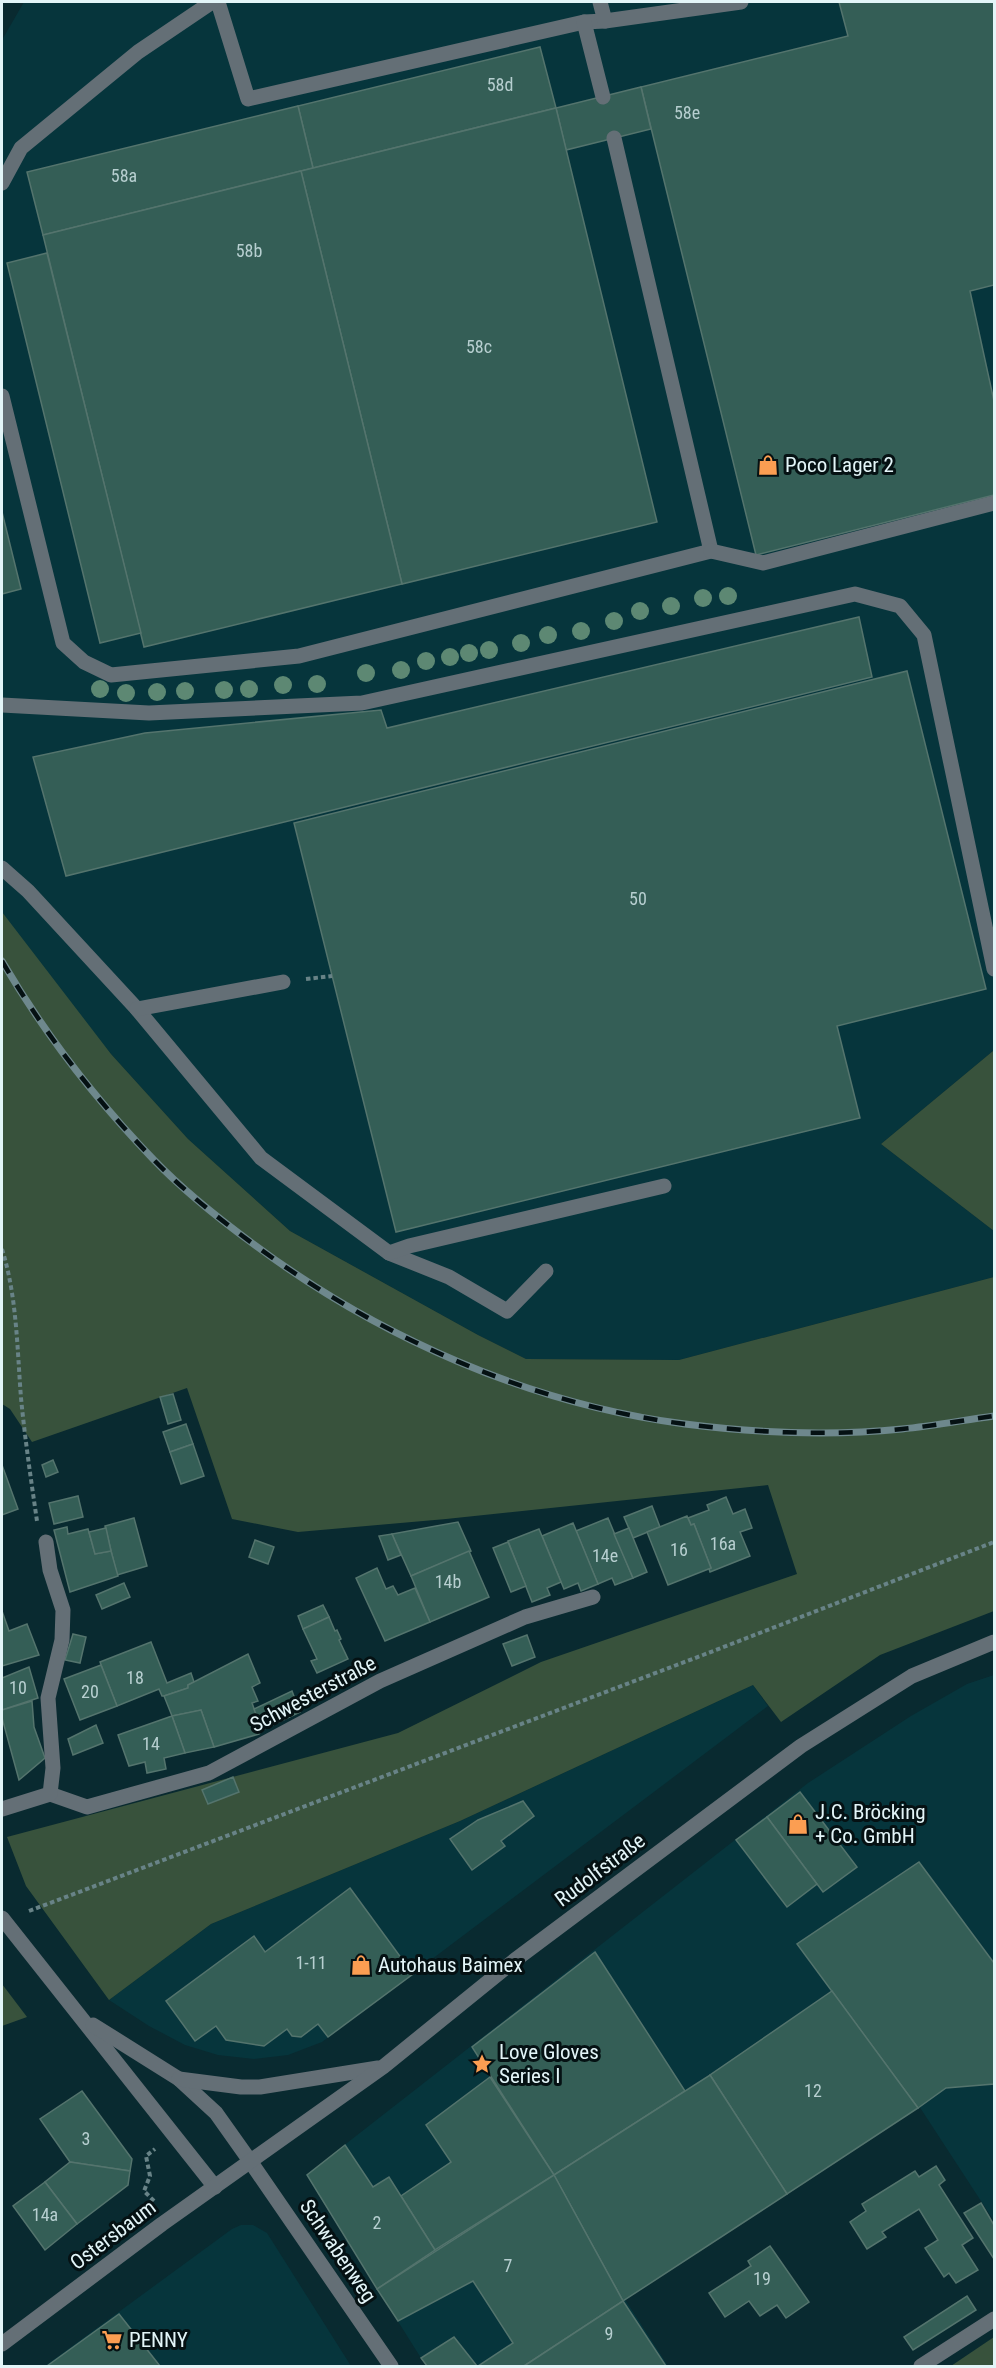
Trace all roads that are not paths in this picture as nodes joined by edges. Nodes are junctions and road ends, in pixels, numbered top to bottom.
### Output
1 (212, 2) edge
2 (218, 2) edge
3 (600, 2) edge
4 (741, 2) edge
5 (605, 21) junction
6 (584, 22) junction
7 (603, 96) dead end
8 (614, 138) dead end
9 (2, 183) edge
10 (2, 396) edge
11 (994, 503) edge
12 (711, 551) junction
13 (2, 705) edge
14 (2, 868) edge
15 (994, 969) edge
16 (283, 982) dead end
17 (137, 1009) junction
18 (664, 1186) dead end
19 (389, 1253) junction
20 (546, 1271) dead end
21 (46, 1542) road end
22 (593, 1597) dead end
23 (994, 1642) edge
24 (50, 1794) junction
25 (2, 1809) edge
26 (2, 1918) edge
27 (82, 2018) junction
28 (383, 2067) junction
29 (179, 2079) junction
30 (250, 2161) junction
31 (215, 2187) junction
32 (994, 2319) edge
33 (2, 2344) edge
34 (391, 2367) edge
35 (921, 2367) edge

1 - 9 street
2 - 6 street
3 - 5 street
4 - 5 street
5 - 6 street
6 - 7 street
8 - 12 street
10 - 12 street
11 - 12 street
13 - 15 street
14 - 17 street
16 - 17 street
17 - 19 street
18 - 19 street
19 - 20 street
21 - 24 street
22 - 24 street, Schwesterstraße
23 - 28 street, Rudolfstraße
24 - 25 street
26 - 27 street
27 - 29 street
27 - 31 street
28 - 29 street
28 - 30 street, Rudolfstraße
29 - 30 street
30 - 31 street, Ostersbaum
30 - 34 street, Schwabenweg
31 - 33 street, Ostersbaum
32 - 35 street

